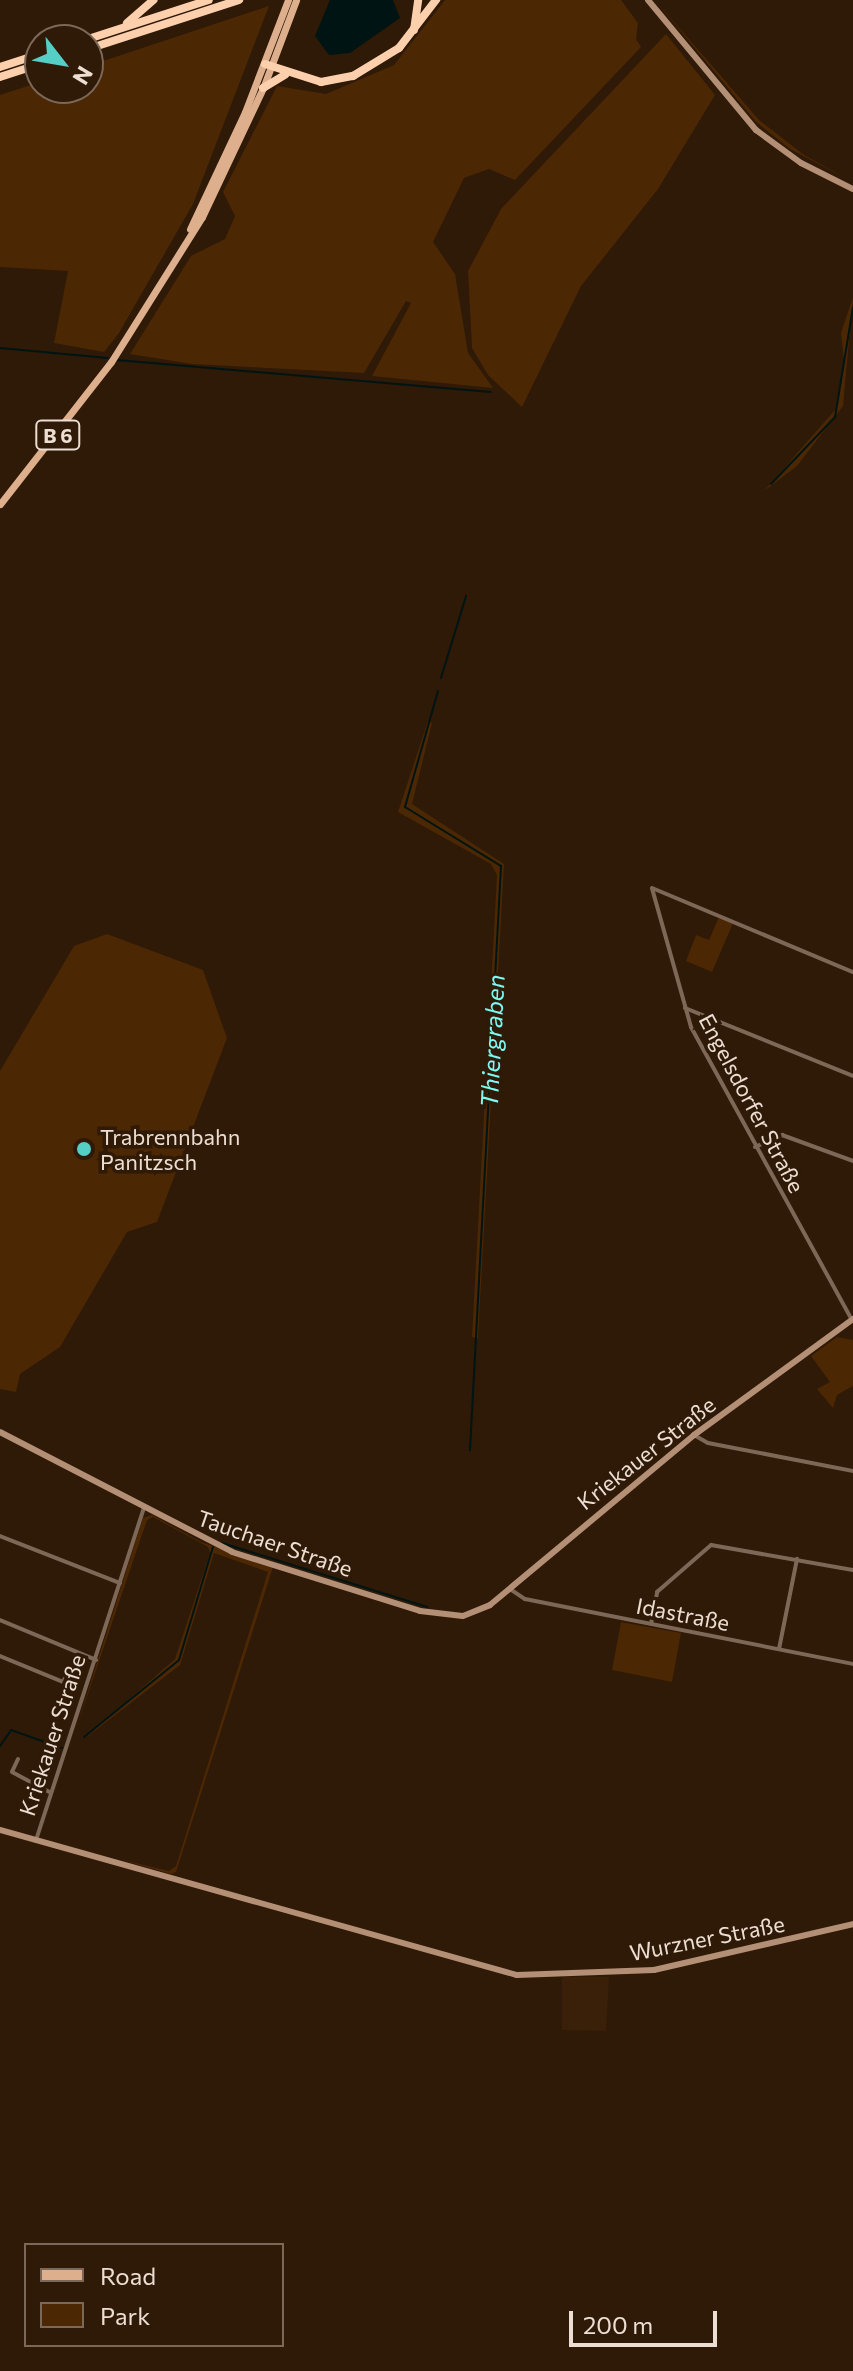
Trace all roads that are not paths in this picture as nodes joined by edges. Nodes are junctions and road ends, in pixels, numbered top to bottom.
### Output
1 (153, 0) edge
2 (209, 0) edge
3 (239, 0) edge
4 (418, 0) edge
5 (436, 0) edge
6 (648, 0) edge
7 (292, 1) edge
8 (115, 30) junction
9 (104, 34) edge
10 (410, 37) junction
11 (104, 44) edge
12 (24, 59) edge
13 (269, 65) junction
14 (0, 67) edge
15 (24, 69) edge
16 (286, 74) junction
17 (0, 77) edge
18 (309, 80) junction
19 (263, 88) junction
20 (853, 189) edge
21 (185, 242) junction
22 (0, 504) edge
23 (853, 972) edge
24 (685, 1009) junction
25 (853, 1076) edge
26 (755, 1147) junction
27 (853, 1161) edge
28 (853, 1320) edge
29 (0, 1432) edge
30 (694, 1435) junction
31 (853, 1471) edge
32 (144, 1508) junction
33 (0, 1536) edge
34 (797, 1559) junction
35 (853, 1570) edge
36 (120, 1583) junction
37 (510, 1589) junction
38 (463, 1616) joint
39 (0, 1620) edge
40 (651, 1624) junction
41 (779, 1649) junction
42 (79, 1652) junction
43 (2, 1657) edge
44 (96, 1660) junction
45 (853, 1664) edge
46 (1, 1666) edge
47 (18, 1759) dead end
48 (51, 1793) junction
49 (0, 1830) edge
50 (37, 1837) junction
51 (853, 1924) edge

1 - 8 highway
2 - 8 highway
3 - 11 highway
4 - 10 highway
5 - 10 highway
6 - 20 street
7 - 13 main road, B 6
8 - 9 highway
10 - 18 highway
12 - 14 highway
13 - 16 highway
13 - 18 highway
13 - 19 main road, B 6
13 - 21 main road, B 6
15 - 17 highway
16 - 18 highway
16 - 19 highway
19 - 21 main road, B 6
21 - 22 main road, B 6
23 - 24 street, Engelsdorfer Straße
24 - 25 street
24 - 26 street, Engelsdorfer Straße
26 - 27 street
26 - 28 street, Engelsdorfer Straße
28 - 30 street, Kriekauer Straße
29 - 32 street, Tauchaer Straße
30 - 31 street
30 - 37 street, Kriekauer Straße
32 - 36 street, Kriekauer Straße
32 - 38 street, Tauchaer Straße
33 - 36 street
34 - 35 street
34 - 40 street
34 - 41 street
36 - 44 street, Kriekauer Straße
37 - 38 street, Kriekauer Straße
37 - 40 street, Idastraße
39 - 42 street
40 - 41 street, Idastraße
41 - 45 street, Idastraße
42 - 43 street
42 - 44 street
43 - 46 street
44 - 48 street, Kriekauer Straße
47 - 48 street
48 - 50 street, Kriekauer Straße
49 - 50 street, Wurzner Straße
50 - 51 street, Wurzner Straße

